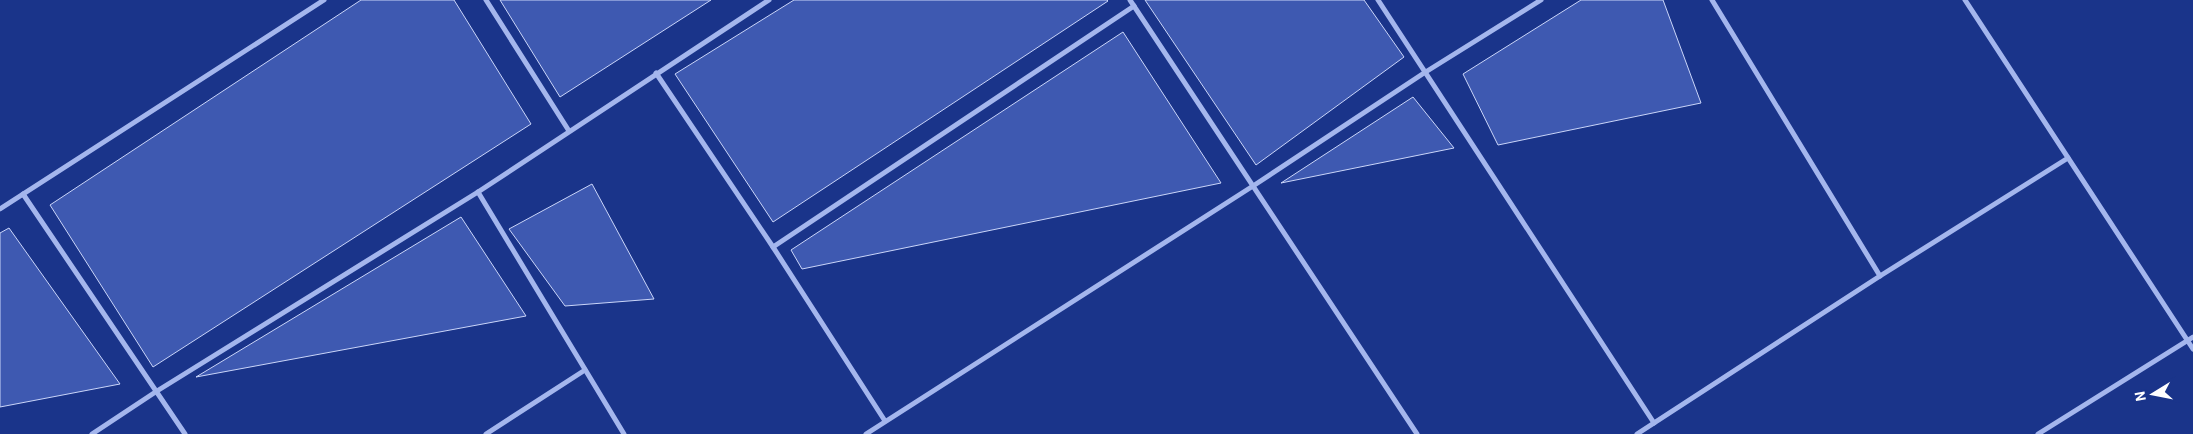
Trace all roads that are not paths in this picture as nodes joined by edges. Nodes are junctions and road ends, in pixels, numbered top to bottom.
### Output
1 (324, 0) edge
2 (486, 0) edge
3 (769, 0) edge
4 (1130, 0) edge
5 (1378, 0) edge
6 (1541, 0) edge
7 (1712, 0) edge
8 (1965, 0) edge
9 (1134, 6) junction
10 (656, 73) junction
11 (1424, 73) junction
12 (569, 131) junction
13 (2068, 158) junction
14 (1253, 186) junction
15 (478, 192) junction
16 (23, 194) junction
17 (0, 209) edge
18 (774, 247) junction
19 (1880, 276) junction
20 (2190, 339) edge
21 (2193, 349) edge
22 (585, 370) junction
23 (157, 391) junction
24 (885, 421) junction
25 (1654, 423) junction
26 (92, 434) edge
27 (185, 434) edge
28 (486, 434) edge
29 (624, 434) edge
30 (866, 434) edge
31 (1417, 434) edge
32 (1637, 434) edge
33 (2038, 434) edge

1 - 16 street
2 - 12 street
3 - 10 street
4 - 9 street
5 - 11 street
6 - 11 street
7 - 19 street
8 - 13 street
9 - 14 street
9 - 18 street
10 - 12 street
10 - 18 street
11 - 14 street
11 - 25 street
12 - 15 street
13 - 19 street
13 - 20 street
14 - 24 street
14 - 31 street
15 - 22 street
15 - 23 street
16 - 17 street
16 - 23 street
18 - 24 street
19 - 25 street
20 - 21 street
20 - 33 street
22 - 28 street
22 - 29 street
23 - 26 street
23 - 27 street
24 - 30 street
25 - 32 street

